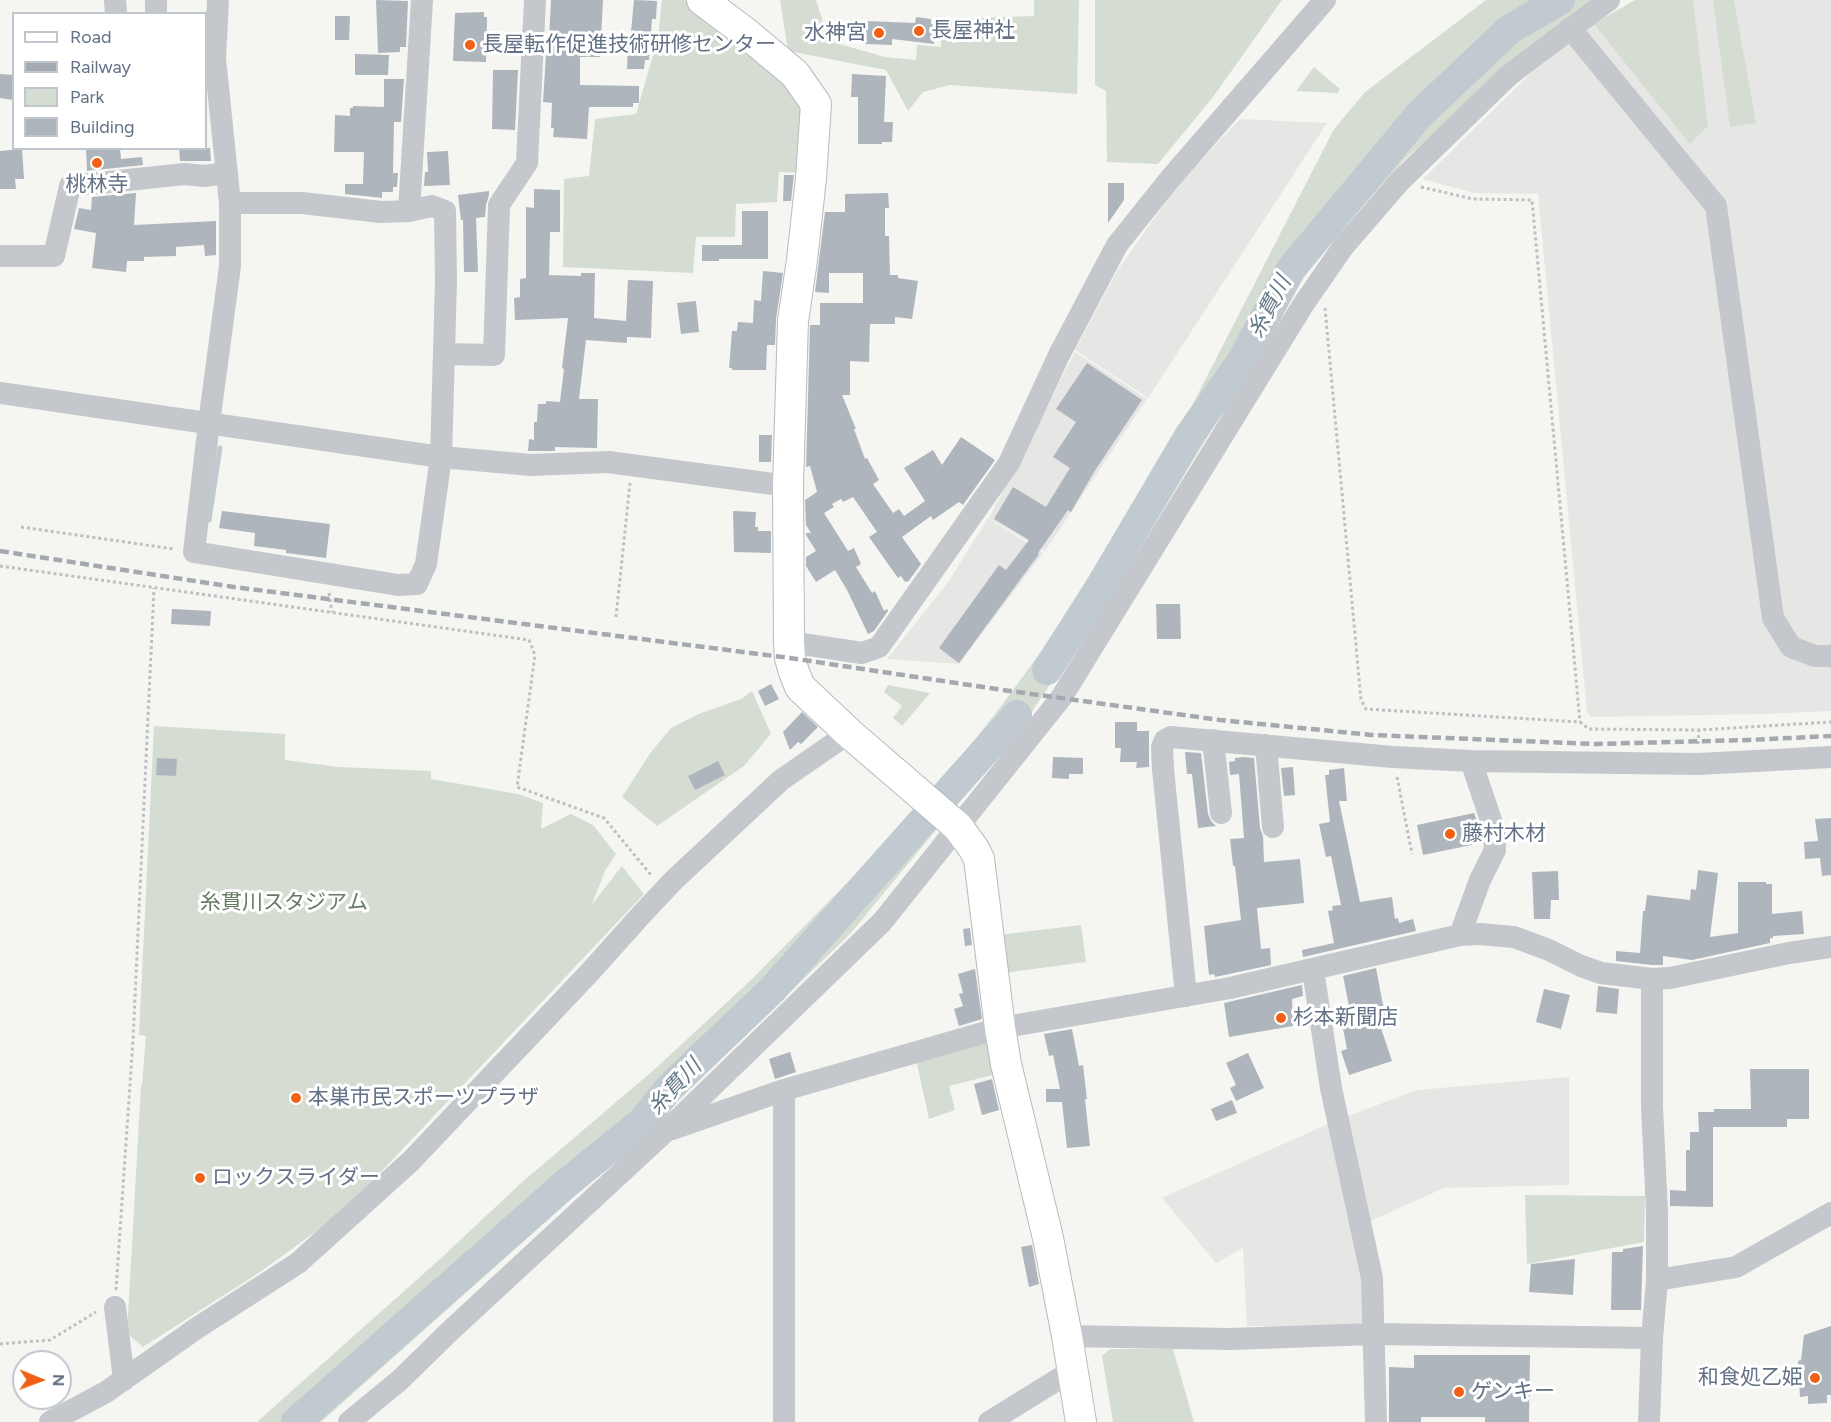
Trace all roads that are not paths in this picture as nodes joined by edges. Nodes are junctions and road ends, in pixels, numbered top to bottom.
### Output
1 (218, 0) edge
2 (422, 0) edge
3 (535, 0) edge
4 (702, 0) edge
5 (1325, 0) edge
6 (1609, 0) edge
7 (1570, 28) junction
8 (226, 173) junction
9 (230, 203) junction
10 (409, 211) junction
11 (0, 256) edge
12 (444, 354) junction
13 (0, 393) edge
14 (209, 423) junction
15 (441, 457) junction
16 (788, 486) junction
17 (789, 642) junction
18 (1831, 656) edge
19 (849, 733) junction
20 (1213, 740) junction
21 (1266, 745) junction
22 (1831, 757) edge
23 (1471, 761) junction
24 (1221, 813) dead end
25 (953, 824) junction
26 (1274, 827) dead end
27 (1460, 935) junction
28 (1831, 947) edge
29 (1313, 970) junction
30 (1652, 979) junction
31 (1186, 996) junction
32 (1000, 1028) junction
33 (784, 1090) junction
34 (665, 1131) junction
35 (1831, 1214) edge
36 (1656, 1280) junction
37 (115, 1307) road end
38 (1373, 1334) junction
39 (1067, 1336) junction
40 (1652, 1338) junction
41 (1073, 1370) junction
42 (124, 1380) junction
43 (50, 1422) edge
44 (349, 1422) edge
45 (784, 1422) edge
46 (989, 1422) edge
47 (1081, 1422) edge
48 (1376, 1422) edge
49 (1649, 1422) edge

1 - 8 street
2 - 10 street
3 - 12 street
4 - 16 main road
5 - 17 street
6 - 7 street
7 - 18 street
7 - 25 street
8 - 9 street
8 - 11 street
9 - 10 street
9 - 14 street
10 - 12 street
12 - 15 street
13 - 14 street
14 - 15 street
14 - 15 street
15 - 16 street
16 - 17 main road
17 - 19 main road
19 - 25 main road
19 - 42 street
20 - 21 street
20 - 24 street
20 - 31 street
21 - 23 street
21 - 26 street
22 - 23 street
23 - 27 street
25 - 32 main road
25 - 34 street
27 - 29 street
27 - 30 street
28 - 30 street
29 - 31 street
29 - 38 street
30 - 36 street
31 - 32 street
32 - 33 street
32 - 39 main road
33 - 34 street
33 - 45 street
34 - 44 street
35 - 36 street
36 - 40 street
37 - 42 street
38 - 39 street
38 - 40 street
38 - 48 street
39 - 41 main road
40 - 49 street
41 - 46 street
41 - 47 main road
42 - 43 street

